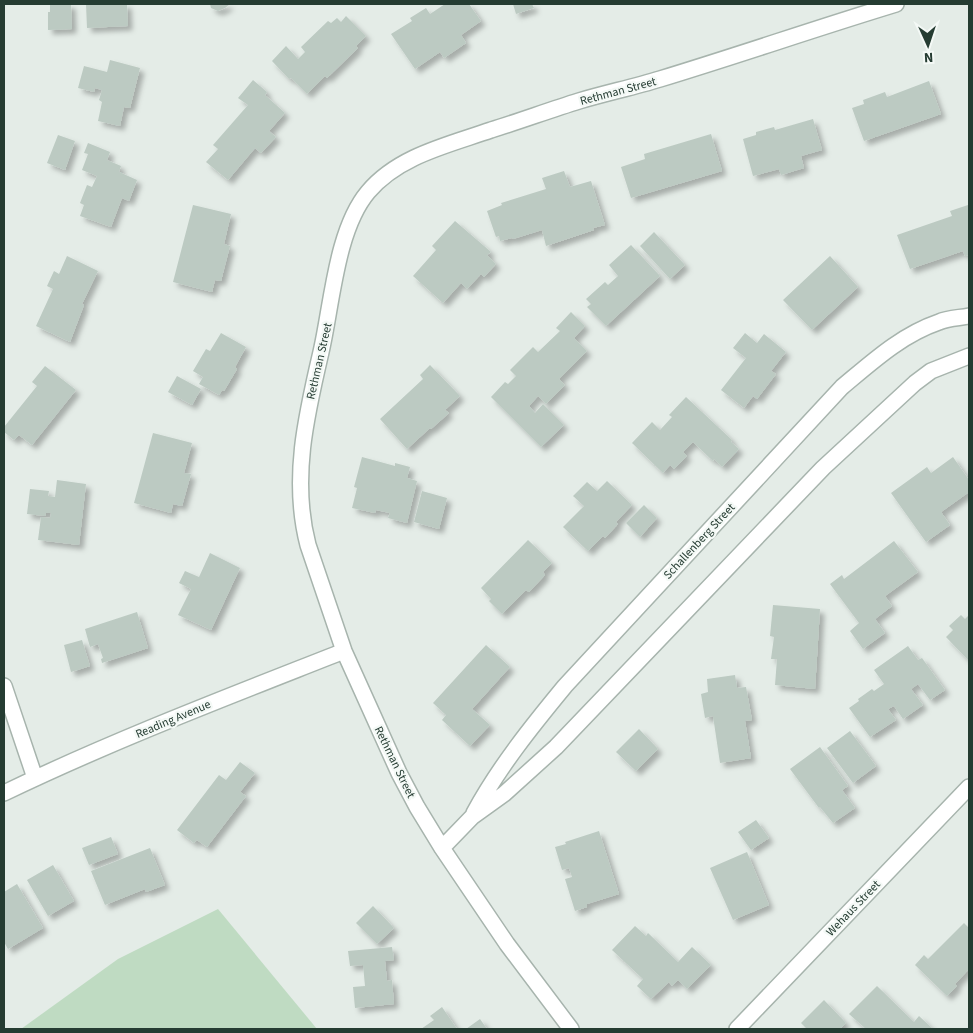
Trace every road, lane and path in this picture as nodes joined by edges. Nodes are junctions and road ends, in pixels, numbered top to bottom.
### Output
1 (896, 4) edge
2 (969, 316) edge
3 (969, 356) edge
4 (344, 651) junction
5 (4, 686) edge
6 (35, 778) junction
7 (969, 788) edge
8 (4, 793) edge
9 (472, 817) junction
10 (442, 848) junction
11 (571, 1029) edge
12 (737, 1029) edge

1 - 4 street, Rethman Street
2 - 9 street, Schallenberg Street
3 - 9 street, Schallenberg Street
4 - 6 street, Reading Avenue
4 - 10 street, Rethman Street
5 - 6 street
6 - 8 street, Reading Avenue
7 - 12 street, Wehaus Street
9 - 10 street, Schallenberg Street
10 - 11 street, Rethman Street

